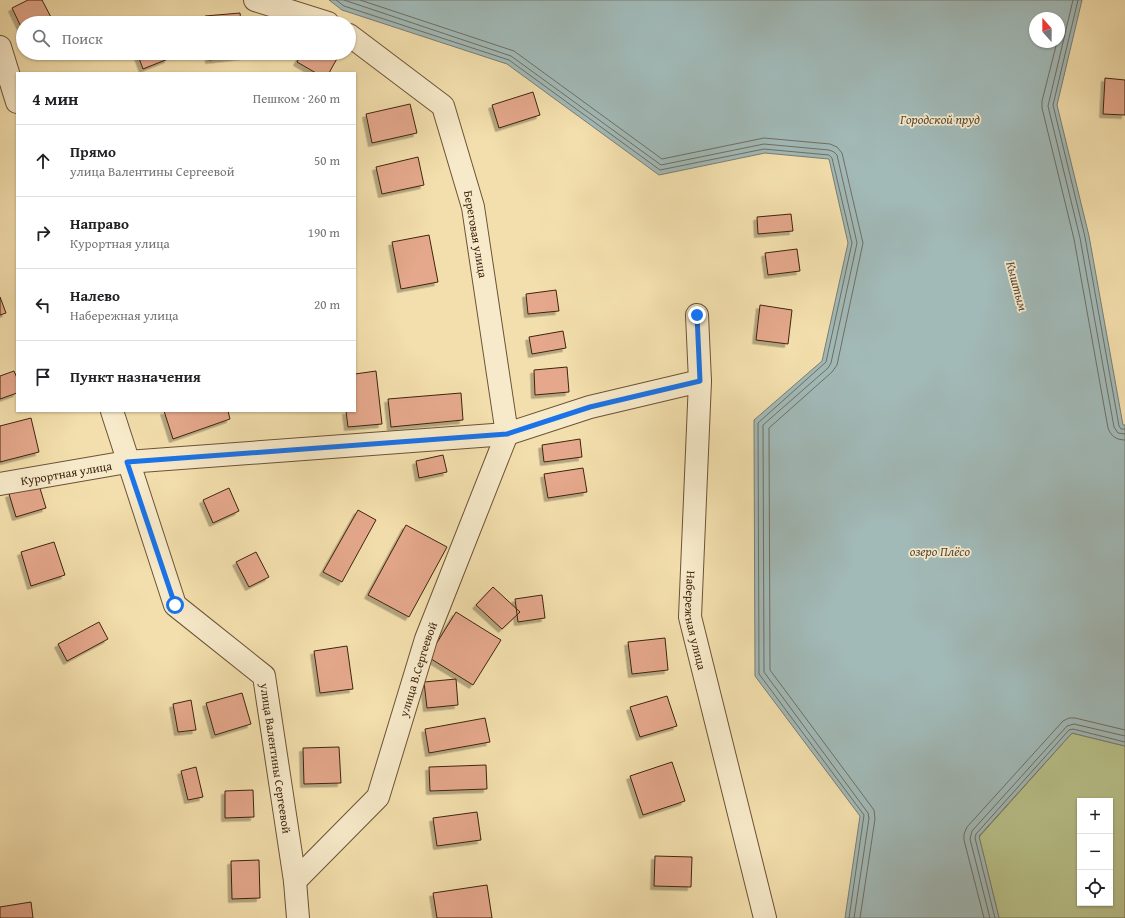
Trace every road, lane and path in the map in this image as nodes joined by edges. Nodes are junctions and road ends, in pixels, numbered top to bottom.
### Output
1 (255, 0) edge
2 (306, 16) edge
3 (356, 40) edge
4 (0, 47) edge
5 (16, 99) edge
6 (697, 315) dead end
7 (700, 381) junction
8 (112, 412) edge
9 (507, 434) junction
10 (127, 462) junction
11 (0, 484) edge
12 (295, 881) junction
13 (298, 918) edge
14 (765, 918) edge

1 - 2 street
3 - 9 street, Береговая улица
4 - 5 street
6 - 7 street, Набережная улица
7 - 9 street, Курортная улица
7 - 14 street, Набережная улица
8 - 10 street, улица Валентины Сергеевой
9 - 10 street, Курортная улица
9 - 12 street, улица В.Сергеевой
10 - 11 street, Курортная улица
10 - 12 street, улица Валентины Сергеевой
12 - 13 street, улица Валентины Сергеевой

